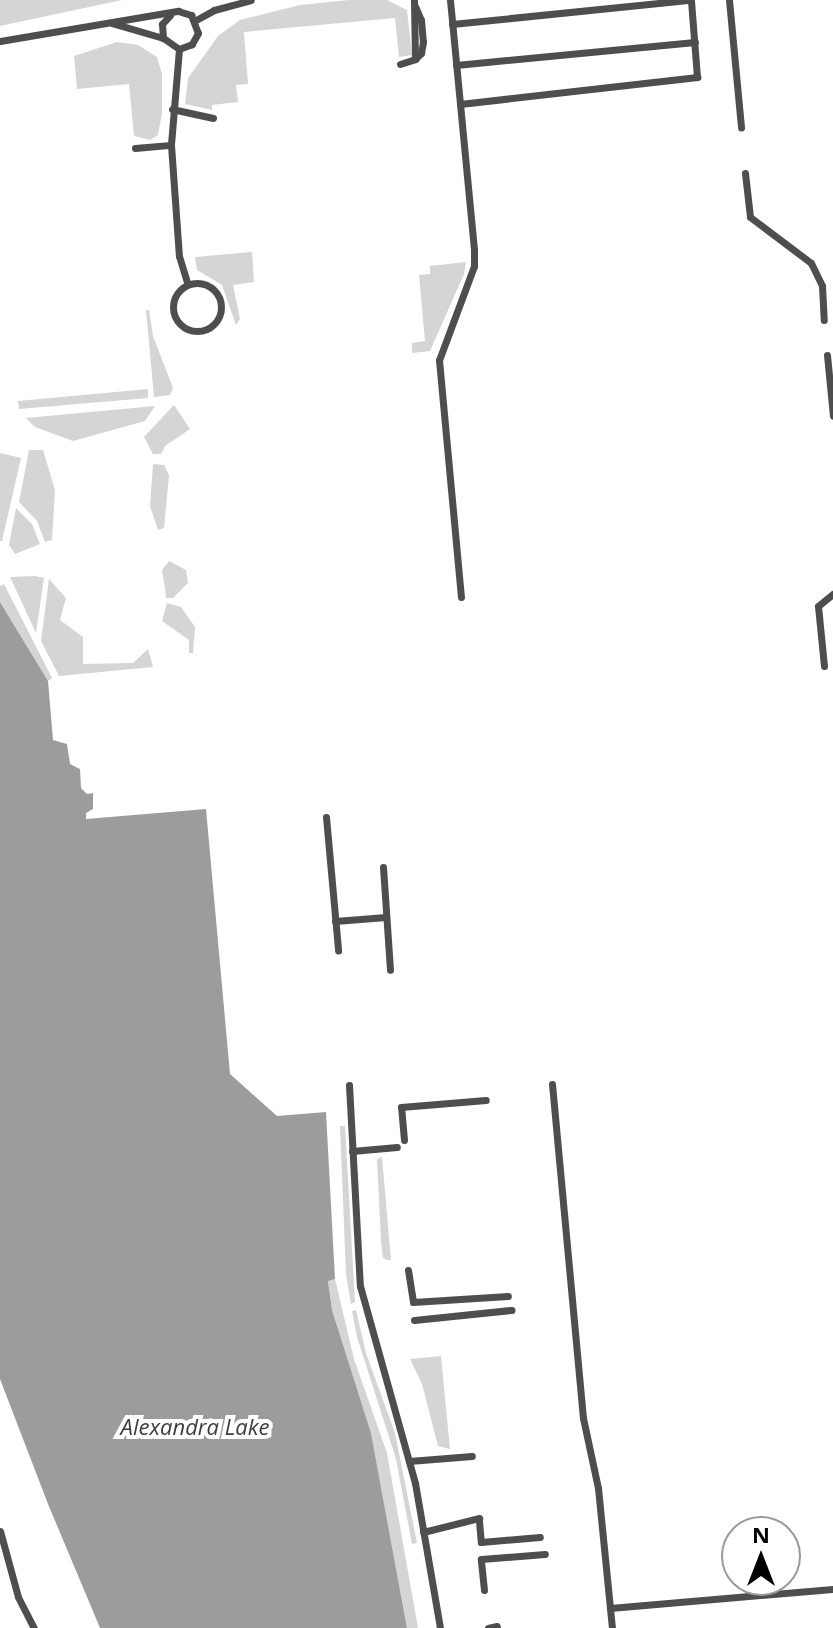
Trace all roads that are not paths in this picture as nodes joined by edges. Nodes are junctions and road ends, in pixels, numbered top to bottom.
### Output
1 (251, 0) edge
2 (450, 0) edge
3 (690, 0) edge
4 (729, 0) edge
5 (414, 3) edge
6 (171, 13) junction
7 (196, 20) junction
8 (112, 23) junction
9 (452, 24) junction
10 (163, 38) junction
11 (0, 41) edge
12 (695, 42) junction
13 (179, 49) junction
14 (400, 64) dead end
15 (456, 65) junction
16 (460, 104) junction
17 (172, 109) junction
18 (213, 118) dead end
19 (741, 127) dead end
20 (171, 145) junction
21 (135, 148) dead end
22 (745, 173) dead end
23 (188, 285) junction
24 (824, 320) dead end
25 (827, 355) dead end
26 (833, 416) edge
27 (833, 594) edge
28 (461, 597) dead end
29 (824, 666) dead end
30 (326, 817) dead end
31 (383, 867) dead end
32 (386, 917) junction
33 (335, 921) junction
34 (338, 950) dead end
35 (390, 970) dead end
36 (552, 1084) dead end
37 (349, 1085) dead end
38 (486, 1100) dead end
39 (352, 1151) junction
40 (408, 1270) dead end
41 (508, 1296) dead end
42 (511, 1310) dead end
43 (414, 1320) dead end
44 (472, 1456) dead end
45 (409, 1461) junction
46 (0, 1531) edge
47 (423, 1532) junction
48 (540, 1537) dead end
49 (545, 1554) dead end
50 (833, 1589) edge
51 (484, 1590) dead end
52 (610, 1608) junction
53 (497, 1626) edge
54 (34, 1628) edge
55 (440, 1628) edge
56 (488, 1628) edge
57 (612, 1628) edge

1 - 7 lane
2 - 9 lane
3 - 9 lane
3 - 12 lane
4 - 19 lane
5 - 14 lane
6 - 7 lane
6 - 8 lane
6 - 10 lane
7 - 13 lane
8 - 10 lane
8 - 11 lane
9 - 15 lane
10 - 13 lane
12 - 15 lane
12 - 16 lane
13 - 17 lane
15 - 16 lane
16 - 28 lane
17 - 18 lane
17 - 20 lane
20 - 21 lane
20 - 23 lane
22 - 24 lane
23 - 23 lane
25 - 26 lane
27 - 29 lane
30 - 33 lane
31 - 32 lane
32 - 33 lane
32 - 35 lane
33 - 34 lane
36 - 52 lane
37 - 39 lane
38 - 39 lane
39 - 45 lane
40 - 41 lane
42 - 43 lane
44 - 45 lane
45 - 47 lane
46 - 54 lane
47 - 48 lane
47 - 55 lane
49 - 51 lane
50 - 52 lane
52 - 57 lane
53 - 56 lane

